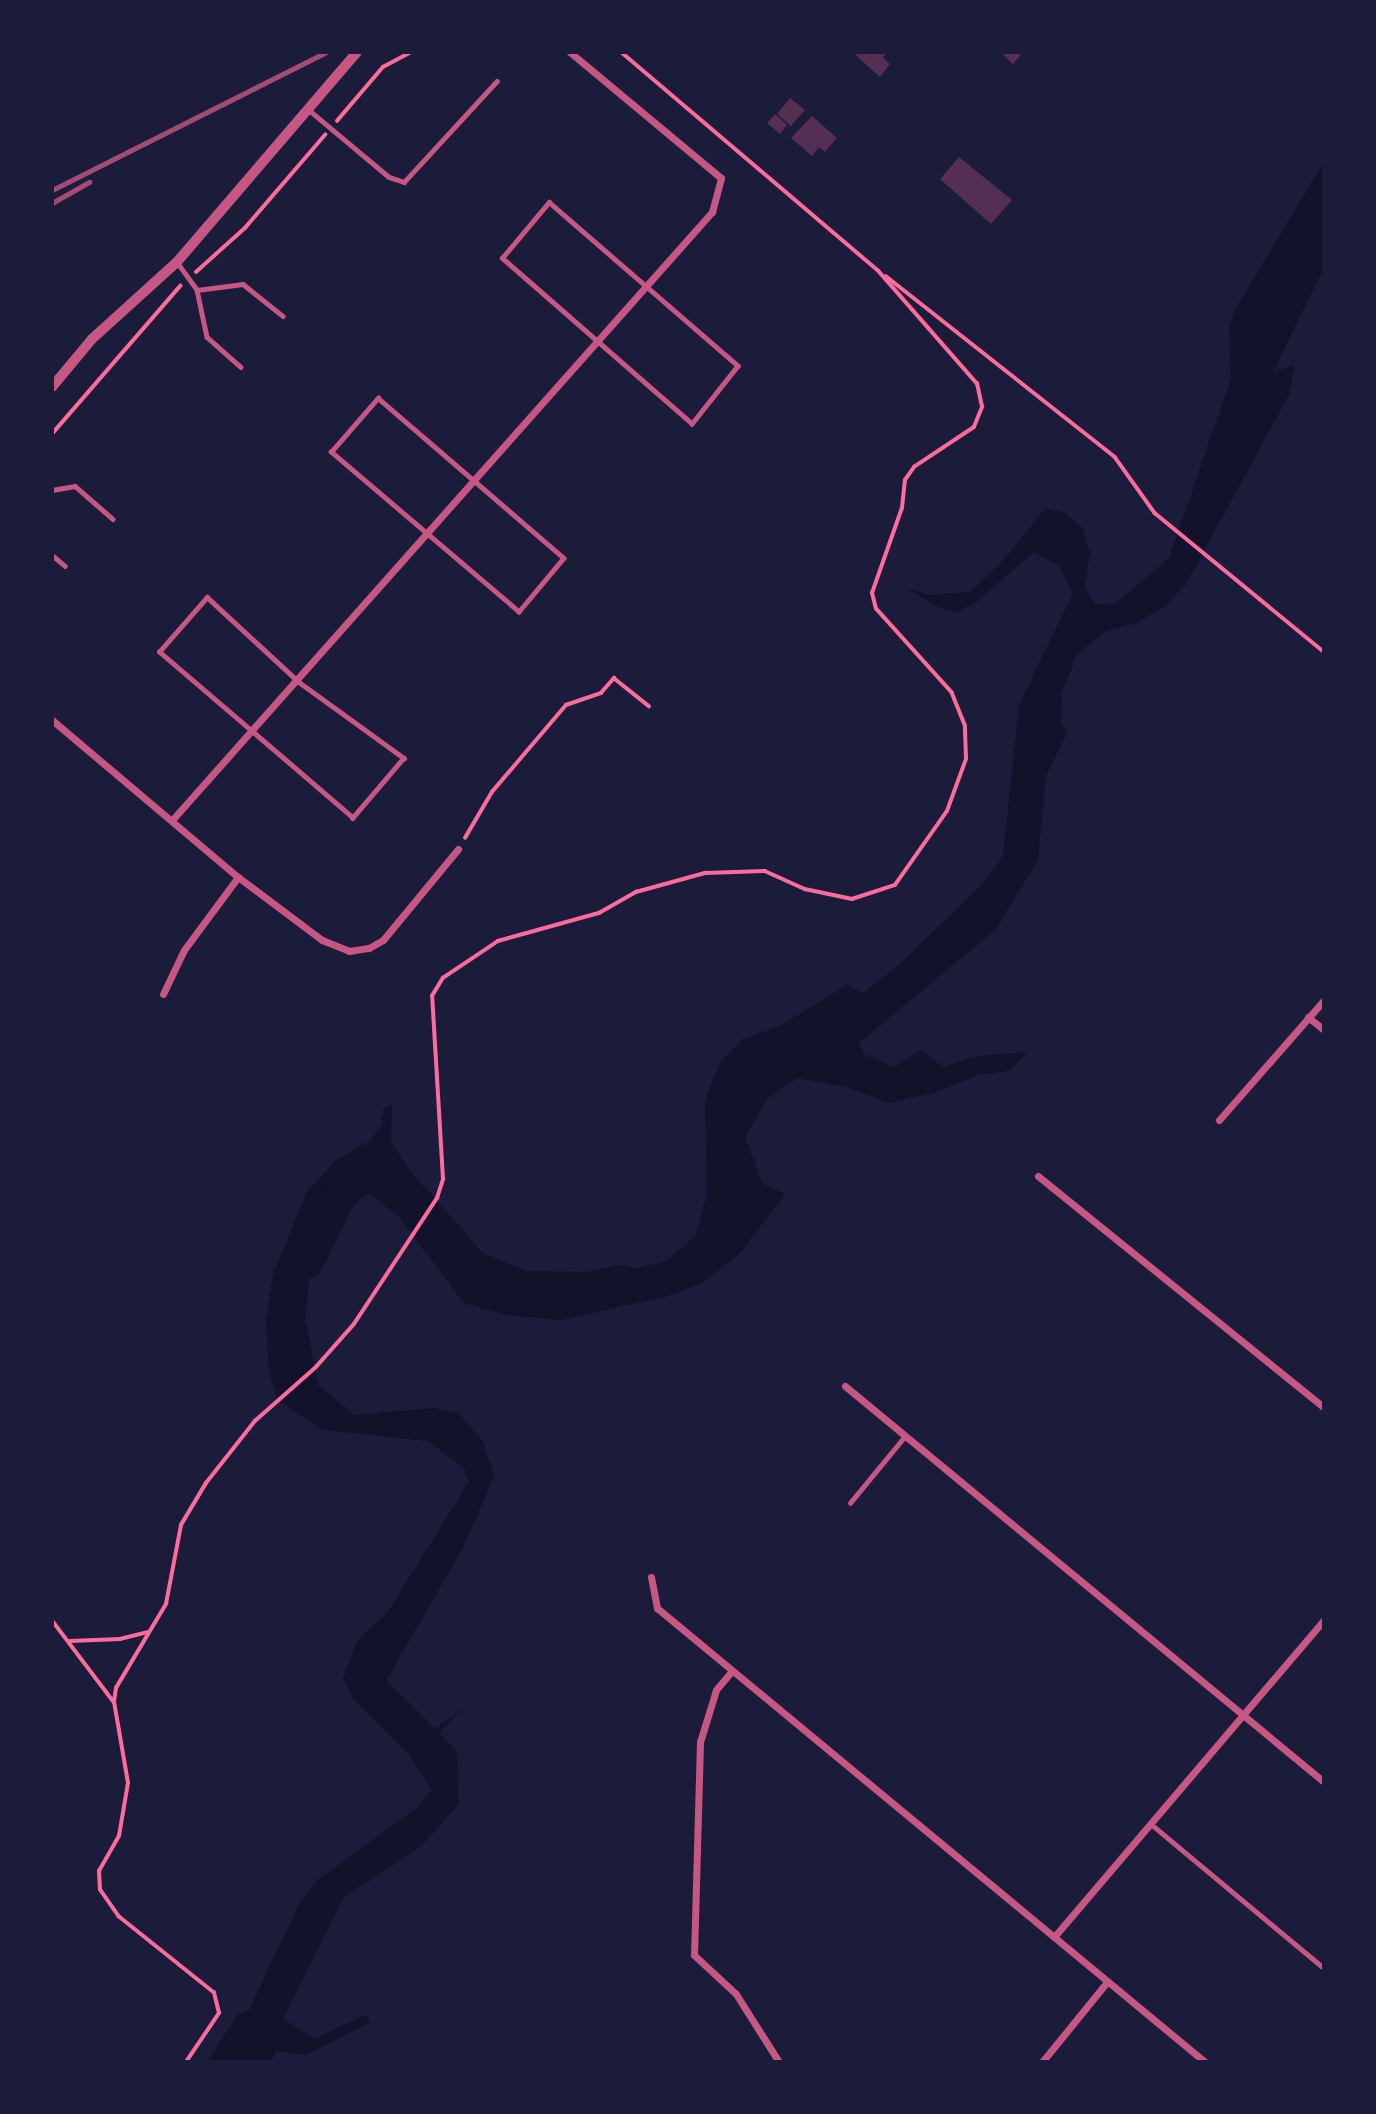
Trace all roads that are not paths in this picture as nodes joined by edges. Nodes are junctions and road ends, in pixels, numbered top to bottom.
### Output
1 (357, 52) edge
2 (570, 52) edge
3 (497, 81) dead end
4 (308, 110) junction
5 (177, 262) junction
6 (643, 285) junction
7 (197, 290) junction
8 (283, 316) dead end
9 (597, 340) junction
10 (241, 367) dead end
11 (52, 387) edge
12 (471, 482) junction
13 (52, 490) edge
14 (113, 519) dead end
15 (426, 534) junction
16 (52, 555) edge
17 (65, 566) dead end
18 (299, 682) junction
19 (52, 720) edge
20 (253, 733) junction
21 (173, 819) junction
22 (458, 849) road end
23 (238, 877) junction
24 (163, 994) dead end
25 (1324, 1000) edge
26 (1308, 1017) junction
27 (1324, 1030) edge
28 (1219, 1120) dead end
29 (1038, 1176) dead end
30 (845, 1386) dead end
31 (1324, 1408) edge
32 (906, 1435) junction
33 (850, 1503) dead end
34 (651, 1577) dead end
35 (1324, 1620) edge
36 (731, 1672) junction
37 (1242, 1715) junction
38 (1324, 1782) edge
39 (1150, 1824) junction
40 (1054, 1937) junction
41 (1324, 1968) edge
42 (1108, 1982) junction
43 (779, 2062) edge
44 (1042, 2062) edge
45 (1205, 2062) edge

1 - 4 street
2 - 6 street
3 - 4 lane
4 - 5 street
5 - 7 lane
5 - 11 street
6 - 9 street
6 - 9 lane
6 - 9 lane
7 - 8 lane
7 - 10 lane
9 - 12 street
12 - 15 street
12 - 15 lane
12 - 15 lane
13 - 14 lane
15 - 18 street
16 - 17 lane
18 - 20 street
18 - 20 lane
18 - 20 lane
19 - 21 street
20 - 21 street
21 - 23 street
22 - 23 street
23 - 24 street
25 - 26 street
26 - 27 street
26 - 28 street
29 - 31 street
30 - 32 street
32 - 33 lane
32 - 37 street
34 - 36 street
35 - 37 street
36 - 40 street
36 - 43 street
37 - 38 street
37 - 39 street
39 - 40 street
39 - 41 lane
40 - 42 street
42 - 44 street
42 - 45 street

